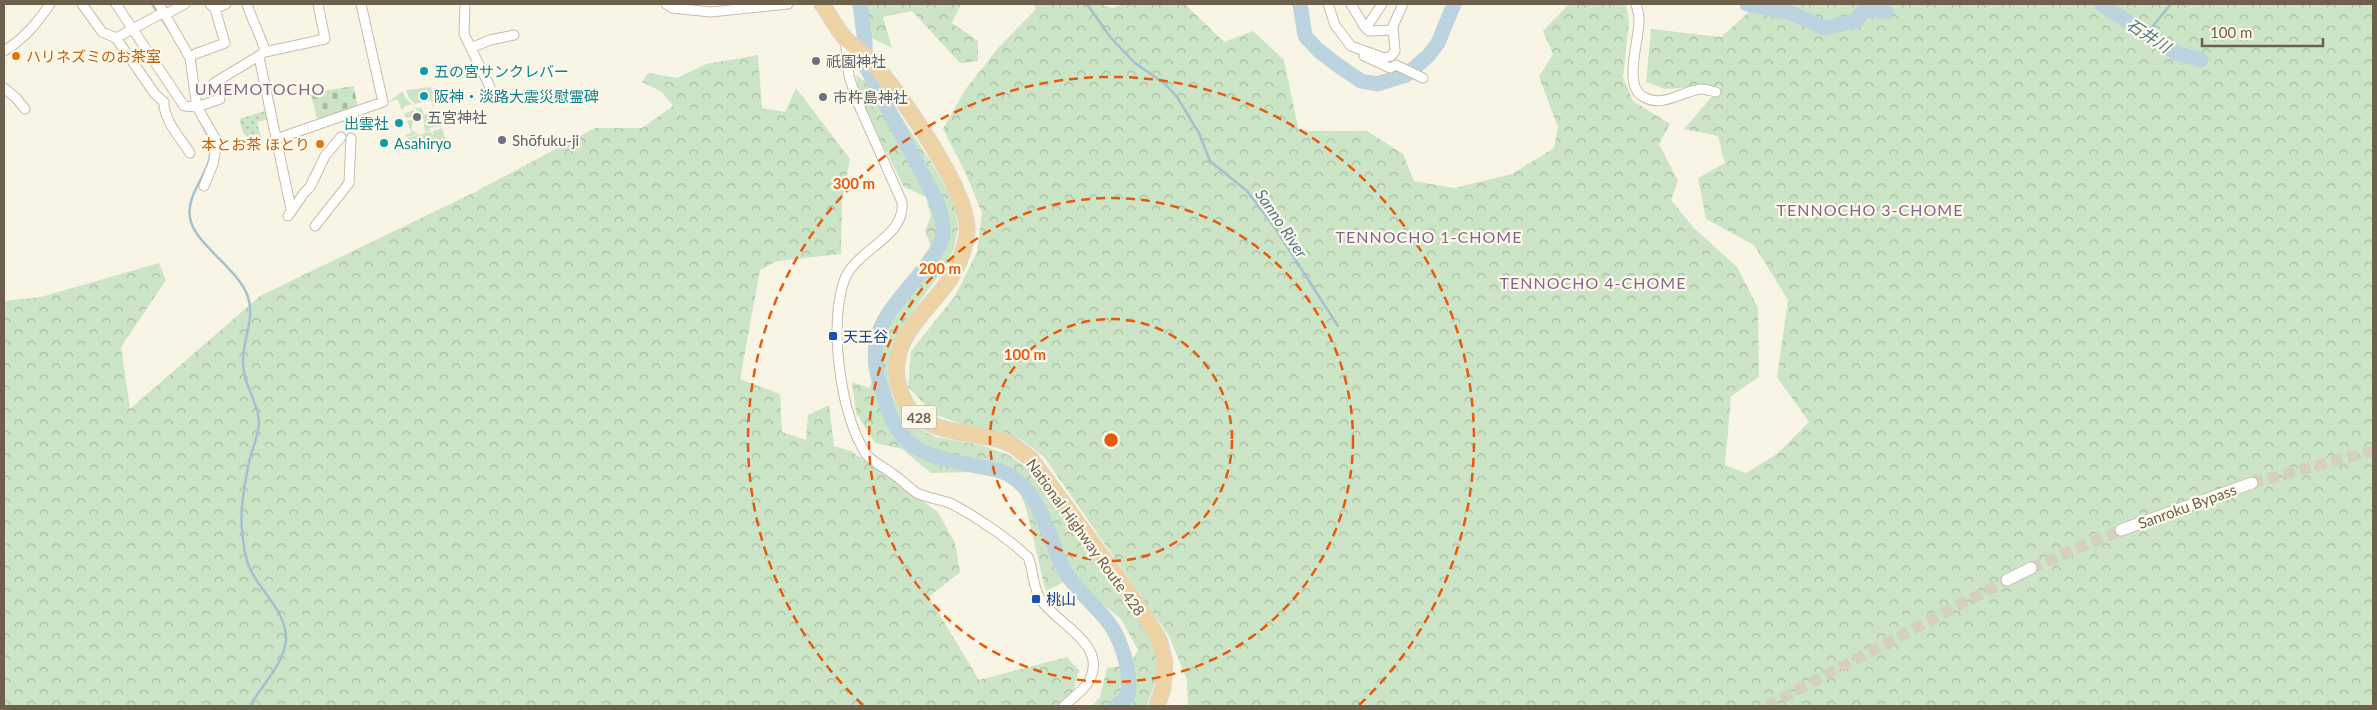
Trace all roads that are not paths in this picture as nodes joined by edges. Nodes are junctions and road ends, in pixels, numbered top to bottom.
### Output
1 (50, 4) edge
2 (82, 4) edge
3 (116, 4) edge
4 (185, 4) edge
5 (226, 4) edge
6 (248, 4) edge
7 (318, 4) edge
8 (361, 4) edge
9 (465, 4) edge
10 (666, 4) edge
11 (788, 4) edge
12 (822, 4) edge
13 (1328, 4) edge
14 (1351, 4) edge
15 (1382, 4) edge
16 (1403, 4) edge
17 (1636, 4) edge
18 (212, 6) edge
19 (709, 8) edge
20 (162, 9) edge
21 (1336, 26) junction
22 (133, 28) junction
23 (1366, 28) junction
24 (1393, 30) junction
25 (514, 35) dead end
26 (116, 38) junction
27 (844, 38) junction
28 (471, 48) junction
29 (4, 51) edge
30 (195, 54) dead end
31 (262, 55) junction
32 (1421, 77) dead end
33 (490, 87) dead end
34 (4, 88) edge
35 (1716, 92) dead end
36 (193, 107) junction
37 (25, 109) dead end
38 (338, 119) junction
39 (341, 137) junction
40 (276, 139) junction
41 (190, 153) dead end
42 (204, 186) dead end
43 (316, 226) dead end
44 (2252, 483) tunnel mouth
45 (2121, 530) tunnel mouth
46 (2031, 568) tunnel mouth
47 (2007, 580) tunnel mouth
48 (1064, 706) edge
49 (1157, 706) edge

1 - 29 street
2 - 26 street
3 - 22 street
4 - 20 street
5 - 18 street
6 - 31 street
7 - 31 street
8 - 38 street
9 - 28 street
10 - 19 street
11 - 19 street
12 - 27 highway, National Highway Route 428 / 428
13 - 21 street
14 - 23 street
15 - 23 street
16 - 24 street
17 - 35 street
18 - 30 street
20 - 22 street
20 - 36 street
21 - 24 street
21 - 32 street
22 - 26 street
22 - 36 street
23 - 24 street
25 - 28 street
26 - 41 street
27 - 48 street
27 - 49 highway, National Highway Route 428 / 428
28 - 33 street
31 - 36 street
31 - 40 street
34 - 37 street
36 - 42 street
38 - 39 street
38 - 40 street
39 - 40 street
39 - 43 street
44 - 45 street, Sanroku Bypass
46 - 47 street

